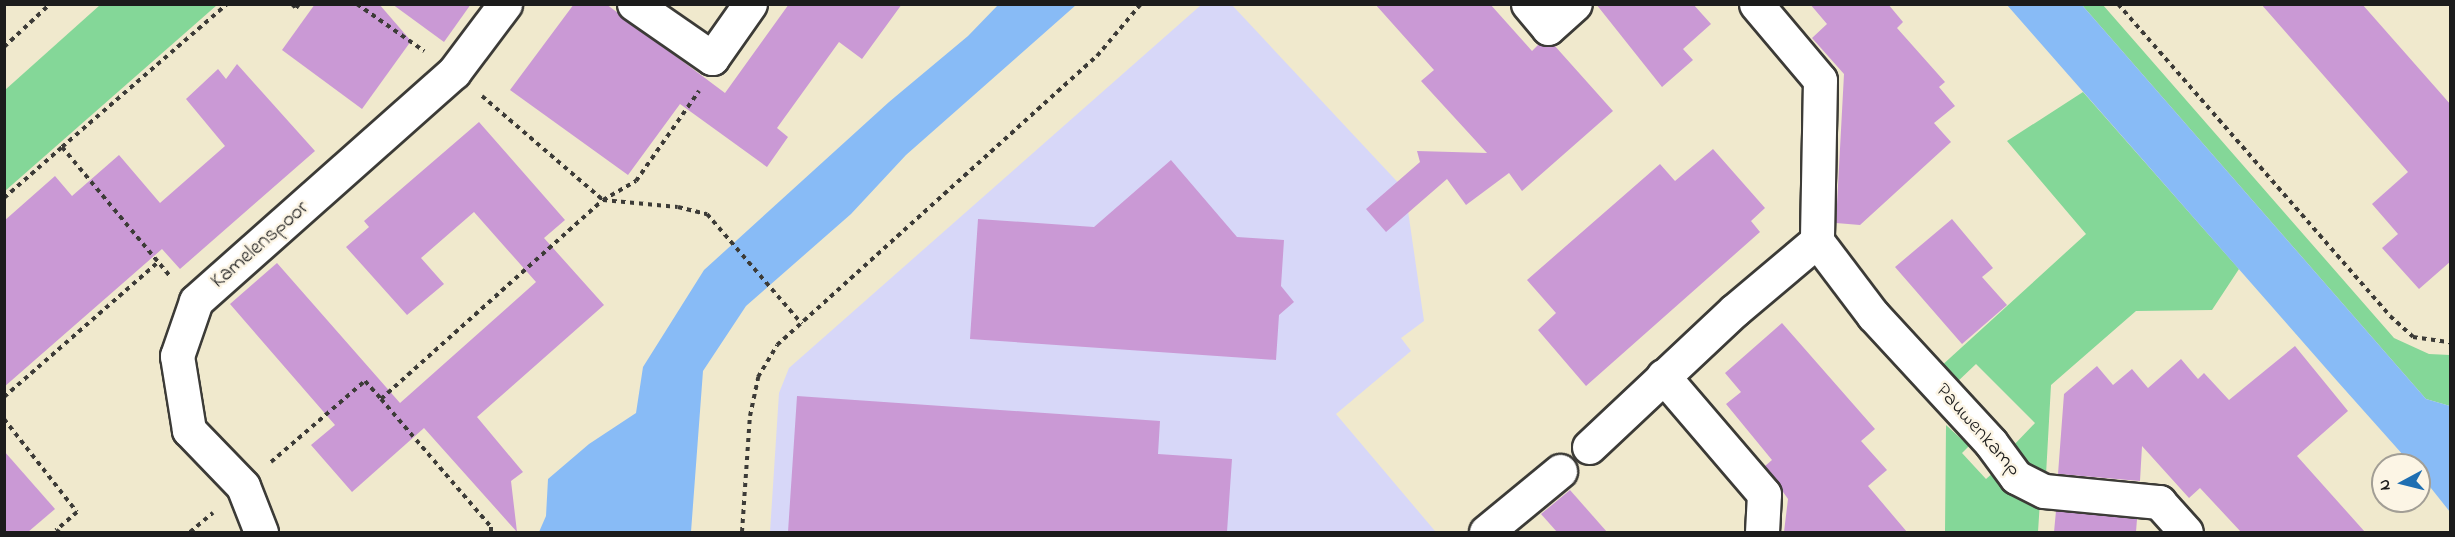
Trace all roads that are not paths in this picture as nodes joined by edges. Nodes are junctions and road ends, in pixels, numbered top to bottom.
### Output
1 (505, 4) edge
2 (634, 4) edge
3 (750, 4) edge
4 (1528, 4) edge
5 (1575, 4) edge
6 (1755, 4) edge
7 (1817, 242) junction
8 (1663, 376) junction
9 (1589, 447) dead end
10 (1560, 471) dead end
11 (261, 532) edge
12 (1486, 532) edge
13 (1762, 532) edge
14 (2186, 532) edge

1 - 11 street, Kamelenspoor
2 - 3 street
4 - 5 street
6 - 7 street
7 - 8 street
7 - 14 street, Pauwenkamp
8 - 9 street
8 - 13 street
10 - 12 street

